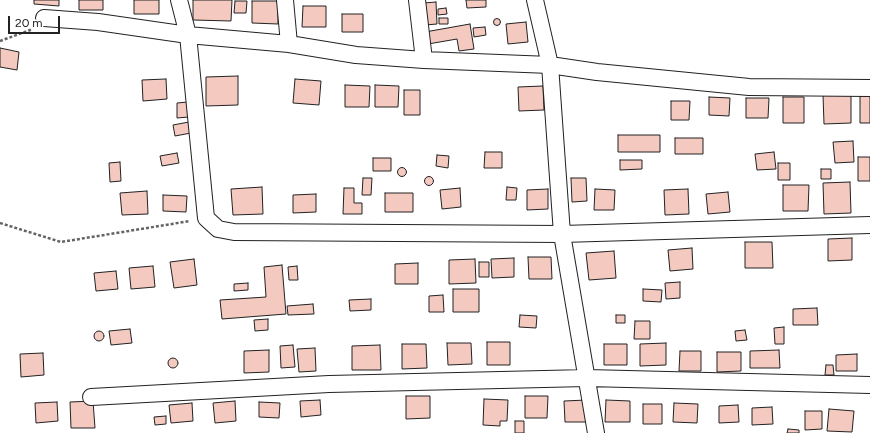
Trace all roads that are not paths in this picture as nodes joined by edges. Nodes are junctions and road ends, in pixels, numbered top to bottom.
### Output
1 (179, 0) edge
2 (285, 0) edge
3 (416, 0) edge
4 (535, 0) edge
5 (44, 18) dead end
6 (188, 35) junction
7 (289, 44) junction
8 (424, 60) junction
9 (550, 65) junction
10 (870, 88) edge
11 (870, 225) edge
12 (562, 234) junction
13 (587, 378) junction
14 (870, 385) edge
15 (91, 396) dead end
16 (596, 433) edge

1 - 6 street
2 - 7 street
3 - 8 street
4 - 9 street
5 - 6 street
6 - 7 street
6 - 12 street
7 - 8 street
8 - 9 street
9 - 10 street
9 - 12 street
11 - 12 street
12 - 13 street
13 - 14 street
13 - 15 street
13 - 16 street

